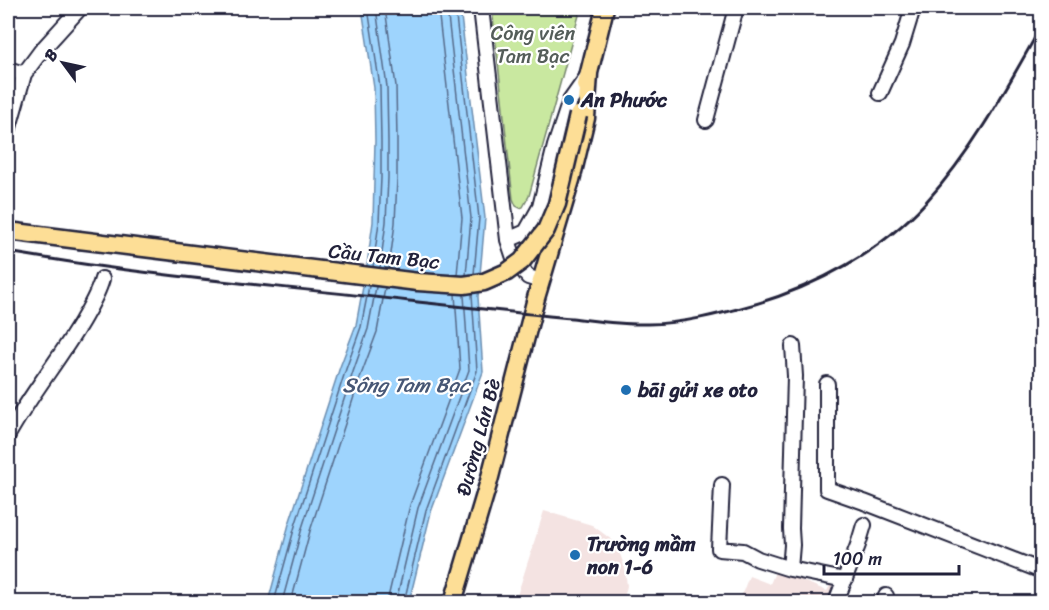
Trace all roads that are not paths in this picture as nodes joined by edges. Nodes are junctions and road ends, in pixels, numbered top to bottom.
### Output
1 (80, 8) edge
2 (481, 8) edge
3 (604, 8) edge
4 (736, 8) edge
5 (913, 8) edge
6 (8, 69) edge
7 (24, 74) junction
8 (589, 74) junction
9 (880, 93) dead end
10 (706, 120) dead end
11 (8, 131) edge
12 (8, 231) edge
13 (508, 240) junction
14 (102, 279) dead end
15 (541, 281) junction
16 (793, 346) dead end
17 (827, 384) dead end
18 (8, 435) edge
19 (722, 485) dead end
20 (864, 525) dead end
21 (790, 569) junction
22 (1041, 571) edge
23 (845, 580) junction
24 (453, 603) edge
25 (836, 603) edge

1 - 7 street
2 - 13 street
3 - 8 main road
4 - 10 street
5 - 9 street
6 - 7 street
7 - 11 street
8 - 12 main road, Cầu Tam Bạc, bridge
8 - 13 street
8 - 15 main road, Đường Lán Bè
13 - 15 street
14 - 18 street
15 - 24 main road, Đường Lán Bè
16 - 21 street
17 - 22 street
19 - 21 street
20 - 23 street
21 - 23 street
23 - 25 street

